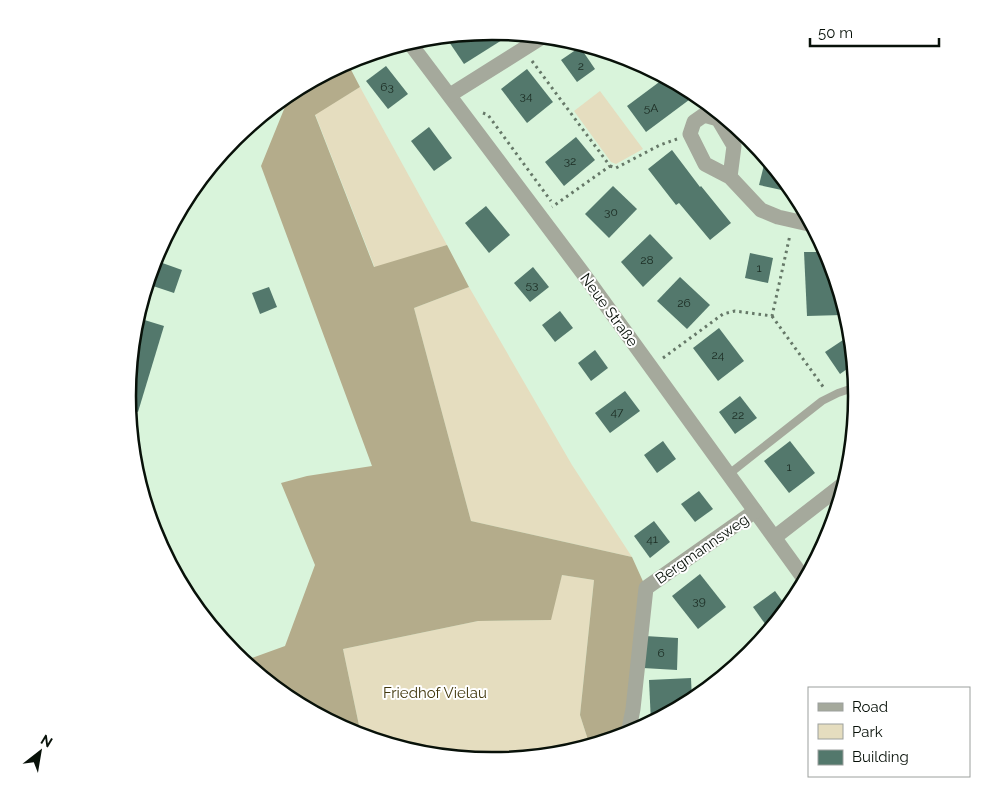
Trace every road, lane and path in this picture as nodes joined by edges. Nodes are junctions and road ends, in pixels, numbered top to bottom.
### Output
1 (533, 43) edge
2 (414, 49) edge
3 (523, 49) junction
4 (450, 95) junction
5 (714, 118) edge
6 (720, 123) edge
7 (690, 134) junction
8 (610, 166) junction
9 (730, 178) junction
10 (540, 216) junction
11 (793, 221) junction
12 (804, 224) edge
13 (772, 316) junction
14 (651, 367) junction
15 (848, 389) edge
16 (830, 397) junction
17 (729, 474) junction
18 (835, 490) edge
19 (755, 511) junction
20 (775, 537) junction
21 (801, 573) edge
22 (630, 725) edge

1 - 3 street
2 - 4 street, Neue Straße
3 - 4 street
3 - 8 path
4 - 10 street, Neue Straße
5 - 7 street
6 - 9 street
7 - 8 path
7 - 9 street
8 - 10 path
9 - 11 street
10 - 14 street, Neue Straße
11 - 12 street
11 - 13 path
13 - 14 path
13 - 16 path
14 - 17 street, Neue Straße
15 - 16 lane
16 - 17 lane
17 - 19 street, Neue Straße
18 - 20 street
19 - 20 street, Neue Straße
19 - 22 street, Bergmannsweg
20 - 21 street, Neue Straße

